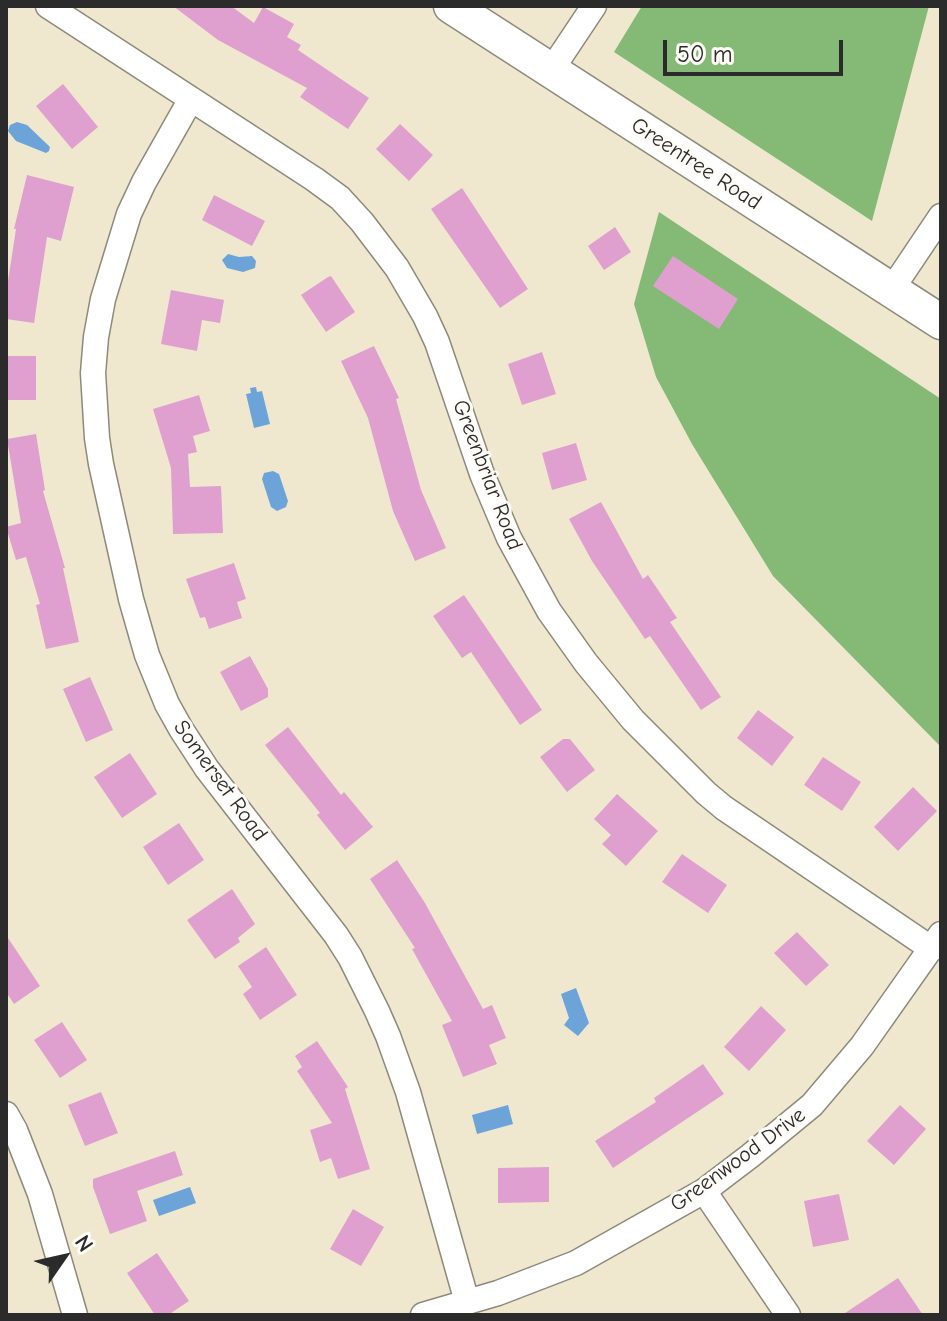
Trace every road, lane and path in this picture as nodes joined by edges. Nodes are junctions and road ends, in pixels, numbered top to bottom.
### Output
1 (48, 6) edge
2 (451, 6) edge
3 (594, 6) edge
4 (550, 72) junction
5 (191, 99) junction
6 (941, 216) edge
7 (892, 289) junction
8 (941, 322) edge
9 (936, 942) edge
10 (6, 1114) edge
11 (704, 1191) junction
12 (467, 1302) junction
13 (75, 1315) edge
14 (423, 1315) edge
15 (788, 1315) edge

1 - 5 street, Greenbriar Road
2 - 4 street, Greentree Road
3 - 4 street
4 - 7 street, Greentree Road
5 - 9 street, Greenbriar Road
5 - 12 street, Somerset Road
6 - 7 street
7 - 8 street, Greentree Road
9 - 11 street, Greenwood Drive
10 - 13 street
11 - 12 street, Greenwood Drive
11 - 15 street
12 - 14 street, Greenwood Drive

